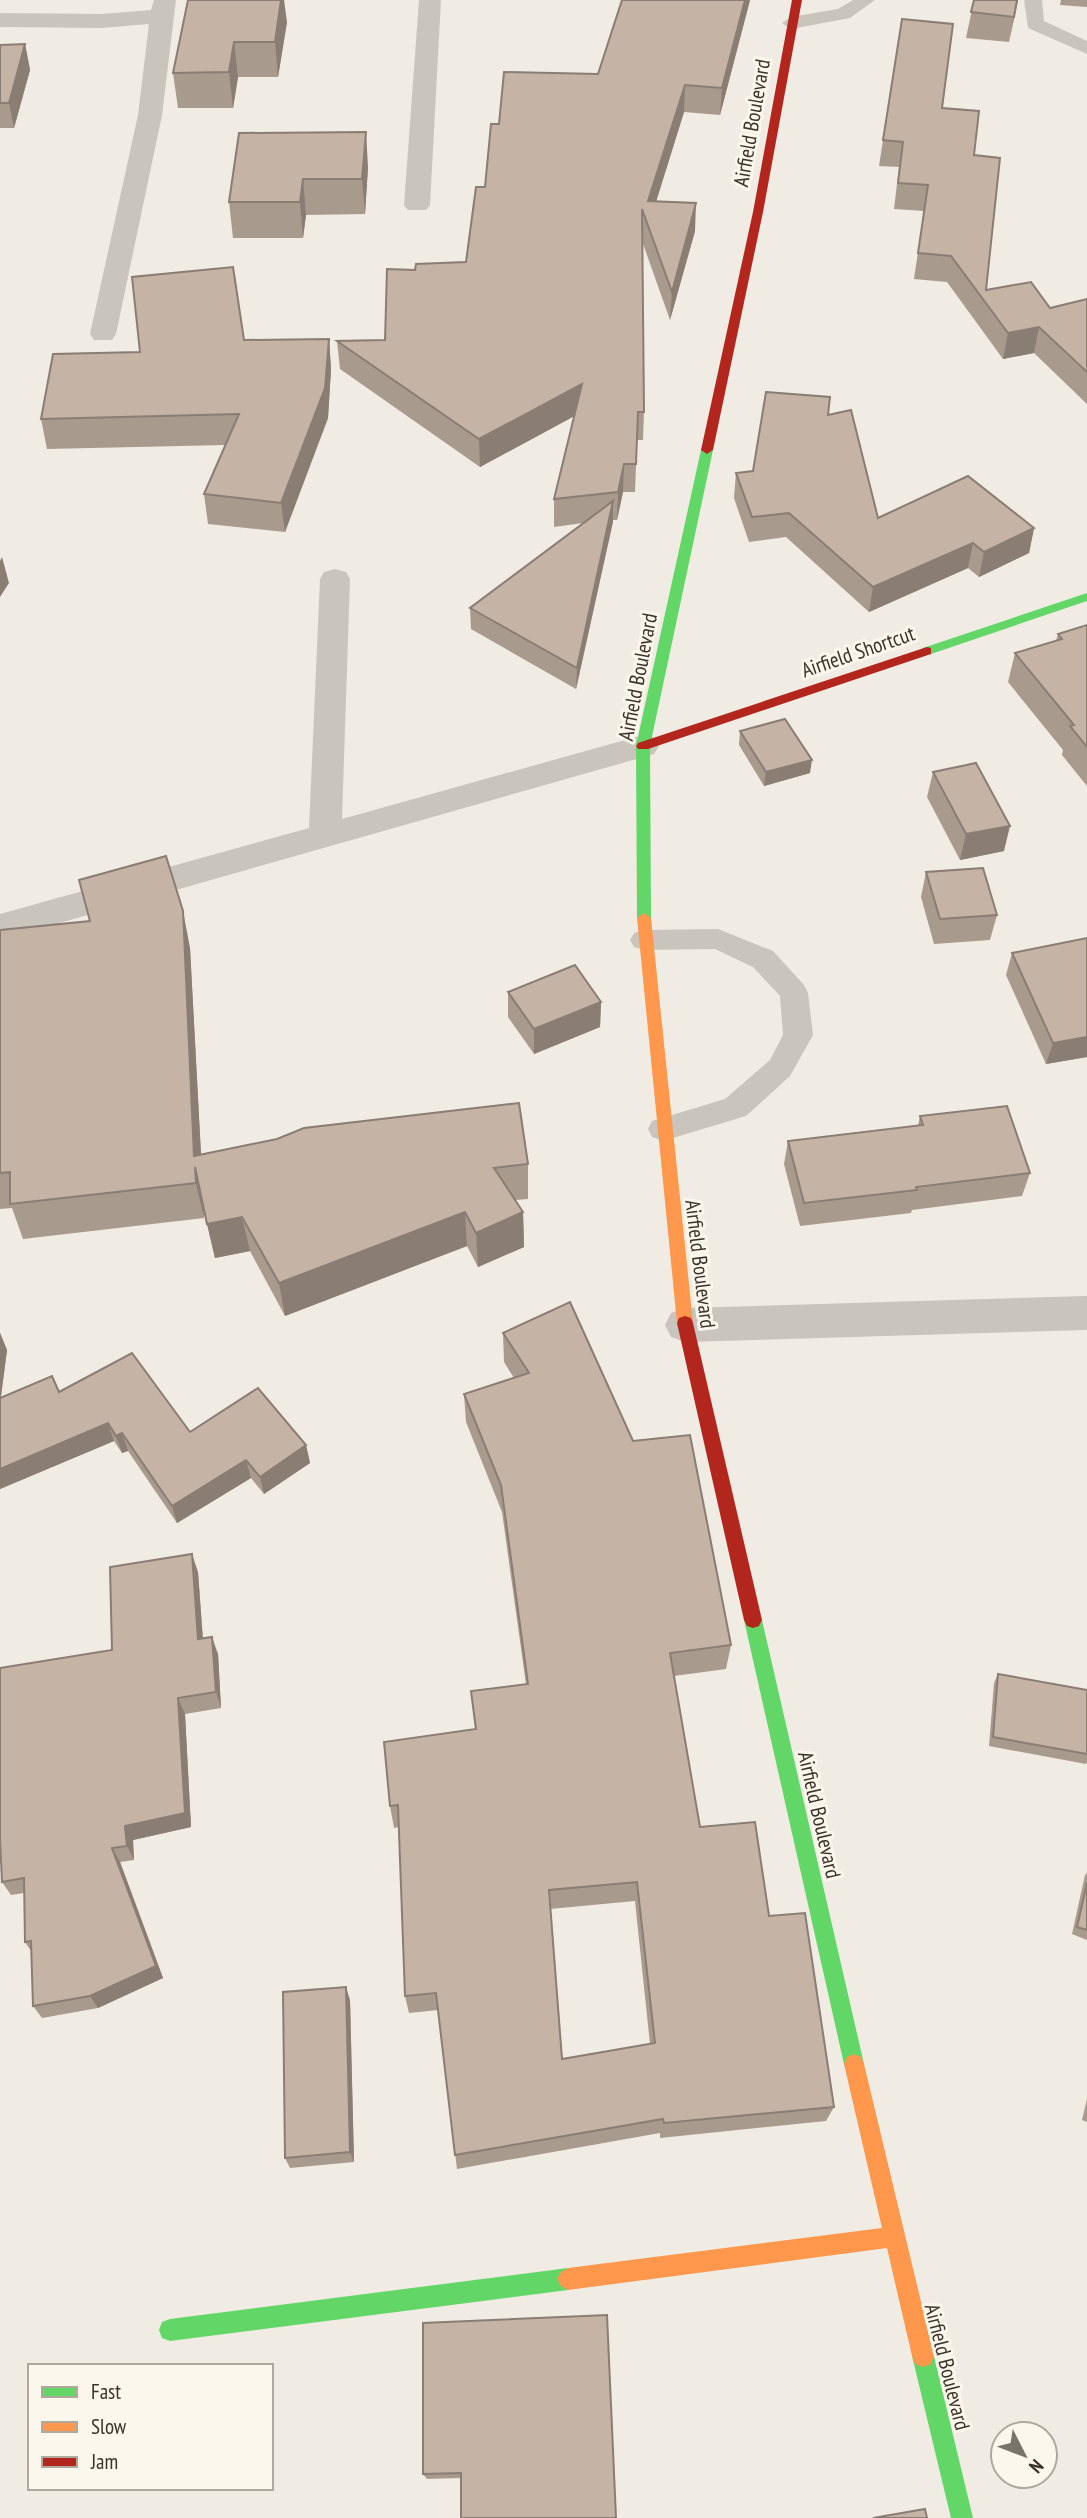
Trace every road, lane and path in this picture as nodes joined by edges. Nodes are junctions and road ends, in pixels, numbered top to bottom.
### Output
1 (430, 0) edge
2 (797, 0) edge
3 (866, 0) edge
4 (1033, 0) edge
5 (163, 8) edge
6 (0, 20) edge
7 (791, 23) junction
8 (1087, 48) edge
9 (417, 205) dead end
10 (103, 334) dead end
11 (335, 579) dead end
12 (1087, 597) edge
13 (643, 746) junction
14 (325, 836) junction
15 (0, 927) edge
16 (644, 940) junction
17 (663, 1129) junction
18 (1087, 1313) edge
19 (685, 1325) junction
20 (894, 2236) junction
21 (170, 2330) dead end
22 (962, 2518) edge

1 - 9 street
2 - 7 street, Airfield Boulevard
3 - 7 lane
4 - 8 lane
5 - 6 street
5 - 10 street
7 - 13 street, Airfield Boulevard
11 - 14 street
12 - 13 street, Airfield Shortcut
13 - 14 street
13 - 16 street, Airfield Boulevard
14 - 15 street
16 - 17 street, Airfield Boulevard
16 - 17 lane
17 - 19 street, Airfield Boulevard
18 - 19 street
19 - 20 street, Airfield Boulevard
20 - 21 street
20 - 22 street, Airfield Boulevard

